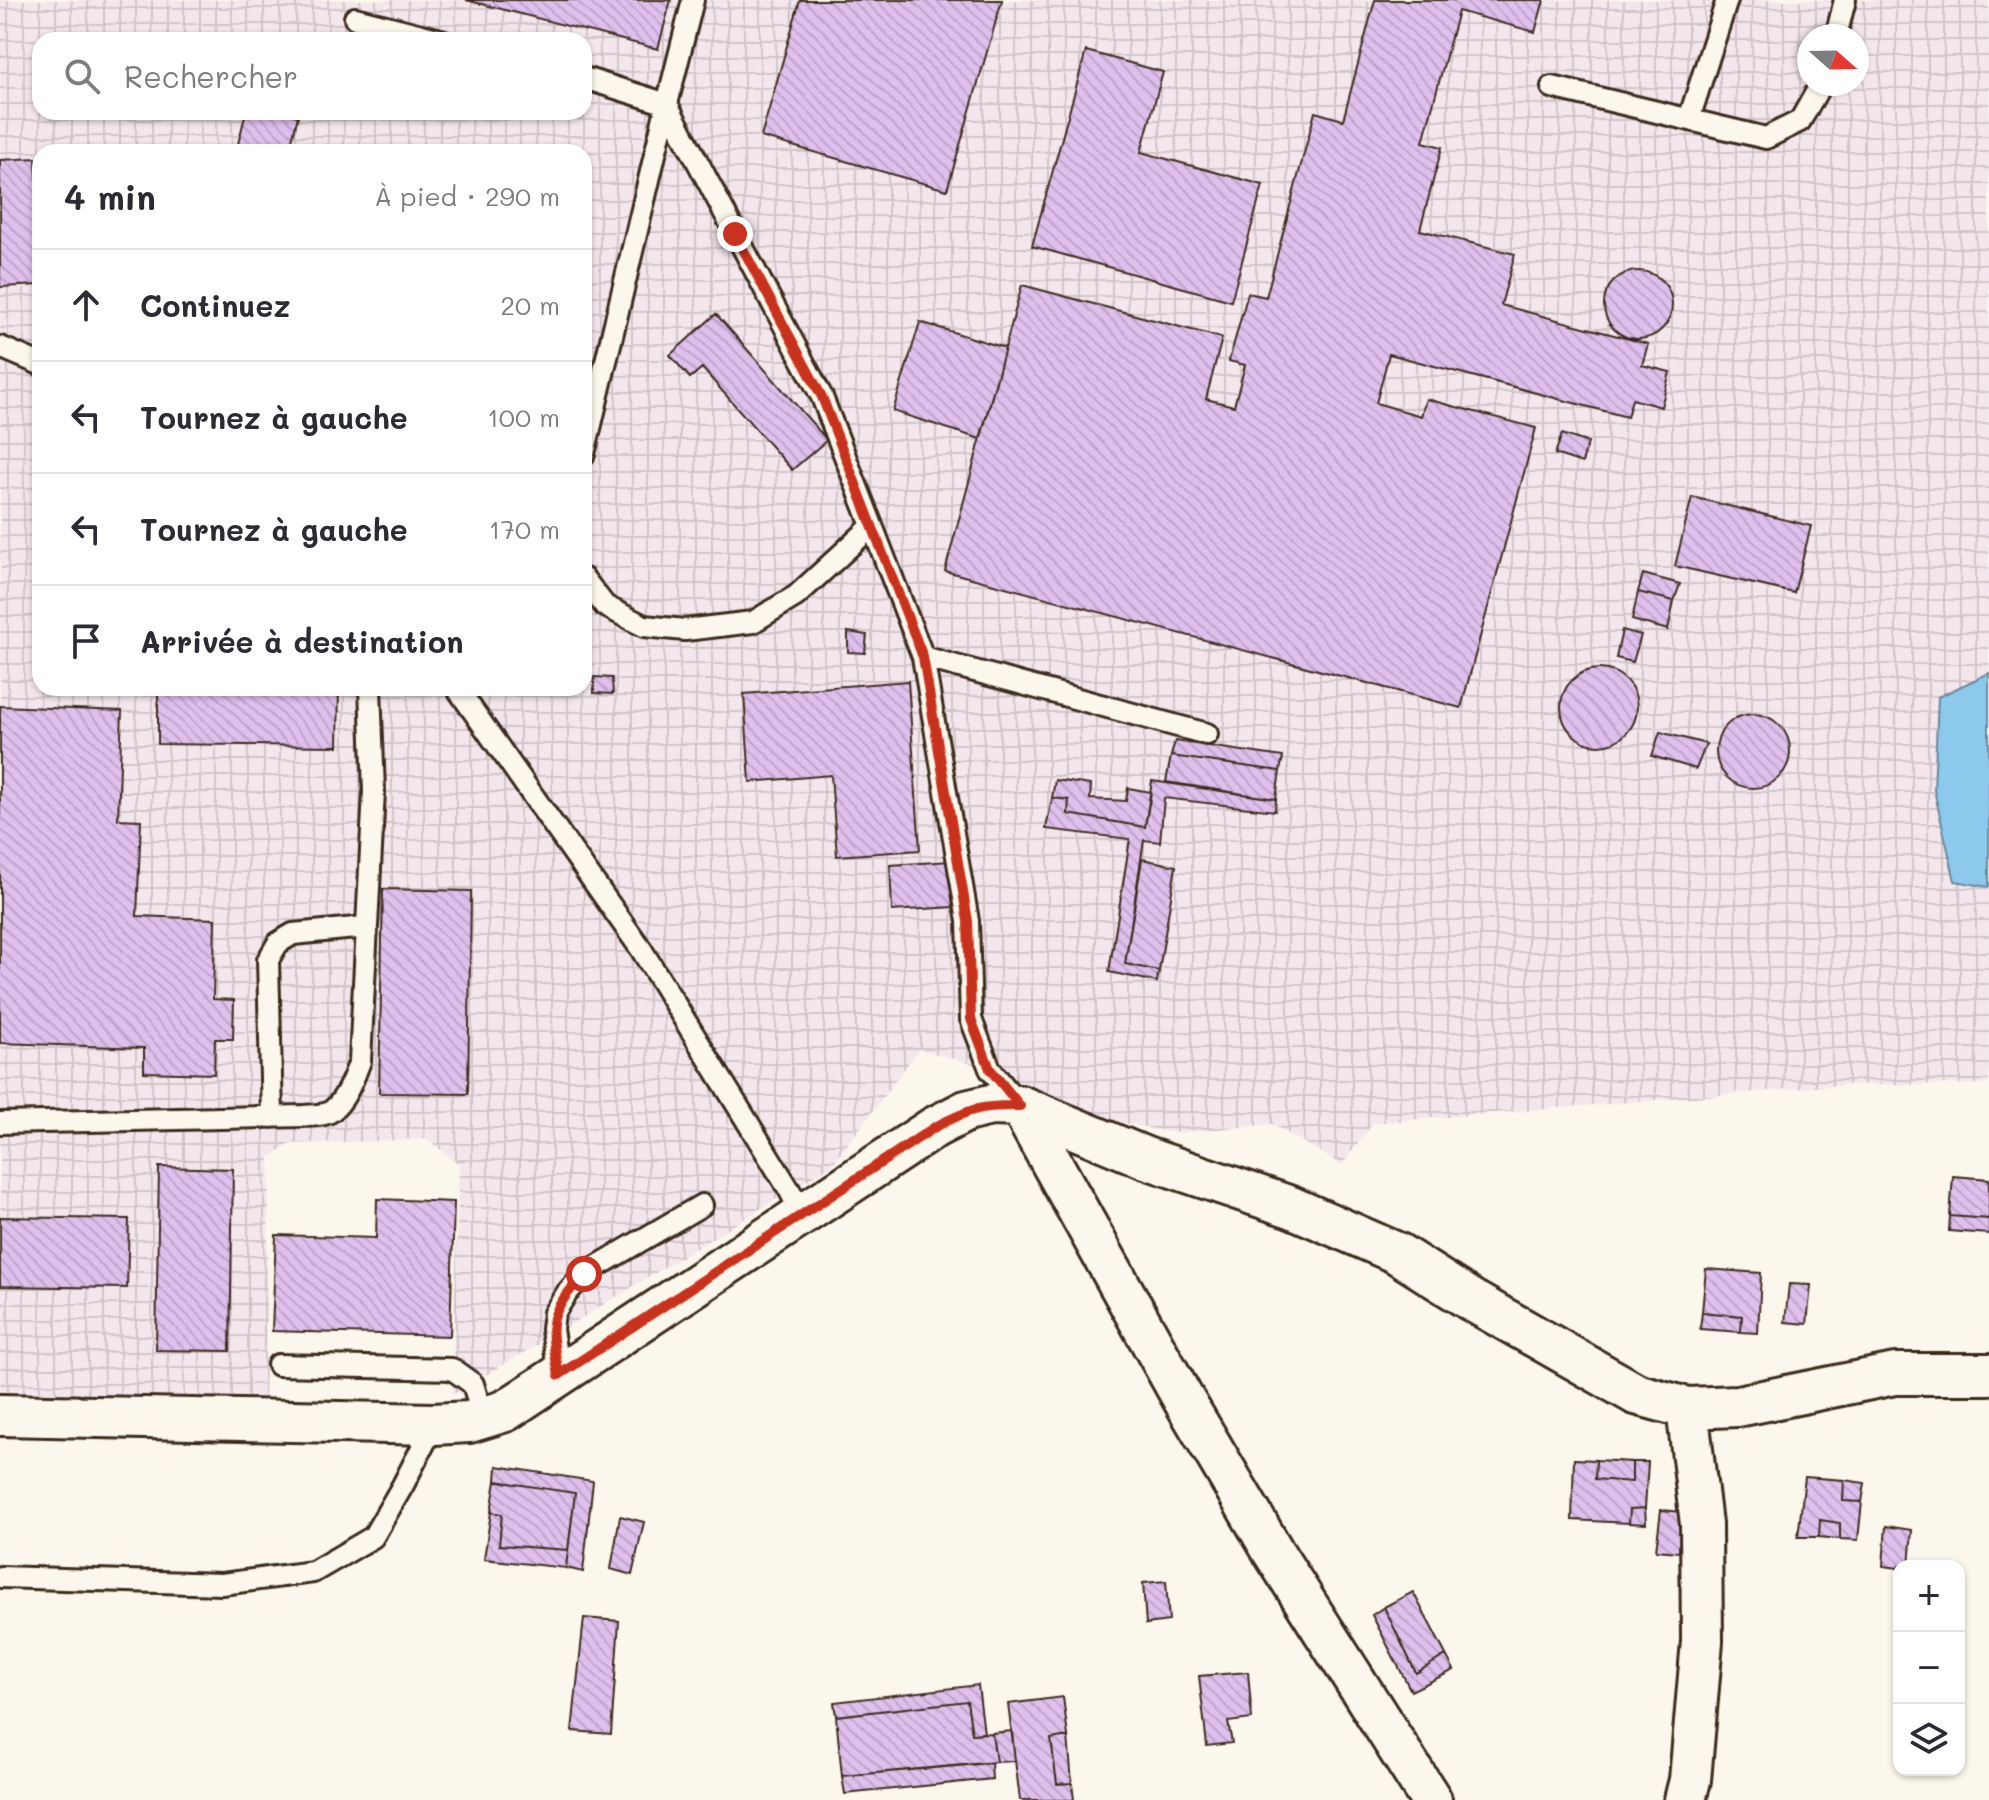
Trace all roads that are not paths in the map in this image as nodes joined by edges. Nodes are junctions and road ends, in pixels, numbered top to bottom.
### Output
1 (693, 0) edge
2 (1727, 0) edge
3 (1845, 0) edge
4 (355, 18) dead end
5 (1839, 24) edge
6 (410, 32) edge
7 (592, 81) edge
8 (1552, 87) dead end
9 (1814, 96) edge
10 (667, 104) junction
11 (1689, 119) junction
12 (0, 347) edge
13 (32, 361) edge
14 (592, 420) edge
15 (872, 526) junction
16 (592, 589) edge
17 (923, 657) junction
18 (370, 696) edge
19 (463, 696) edge
20 (1207, 734) dead end
21 (366, 927) junction
22 (1020, 1106) junction
23 (272, 1117) junction
24 (0, 1123) edge
25 (702, 1205) dead end
26 (802, 1215) junction
27 (278, 1365) dead end
28 (1989, 1374) edge
29 (559, 1375) junction
30 (1687, 1408) junction
31 (0, 1415) edge
32 (483, 1418) junction
33 (434, 1424) junction
34 (0, 1577) edge
35 (1431, 1800) edge
36 (1685, 1800) edge

1 - 10 lane
2 - 11 lane
3 - 5 lane
4 - 6 lane
7 - 10 lane
8 - 11 lane
9 - 11 lane
10 - 14 lane
10 - 15 lane
12 - 13 lane
15 - 16 lane
15 - 17 lane
17 - 20 lane
17 - 22 lane
18 - 21 lane
19 - 26 lane
21 - 23 lane
21 - 23 lane
22 - 26 street
22 - 30 street
22 - 35 street
23 - 24 lane
25 - 29 lane
26 - 29 street
27 - 32 lane
28 - 30 street
29 - 32 street
30 - 36 street
31 - 33 street
32 - 33 street
33 - 34 lane

